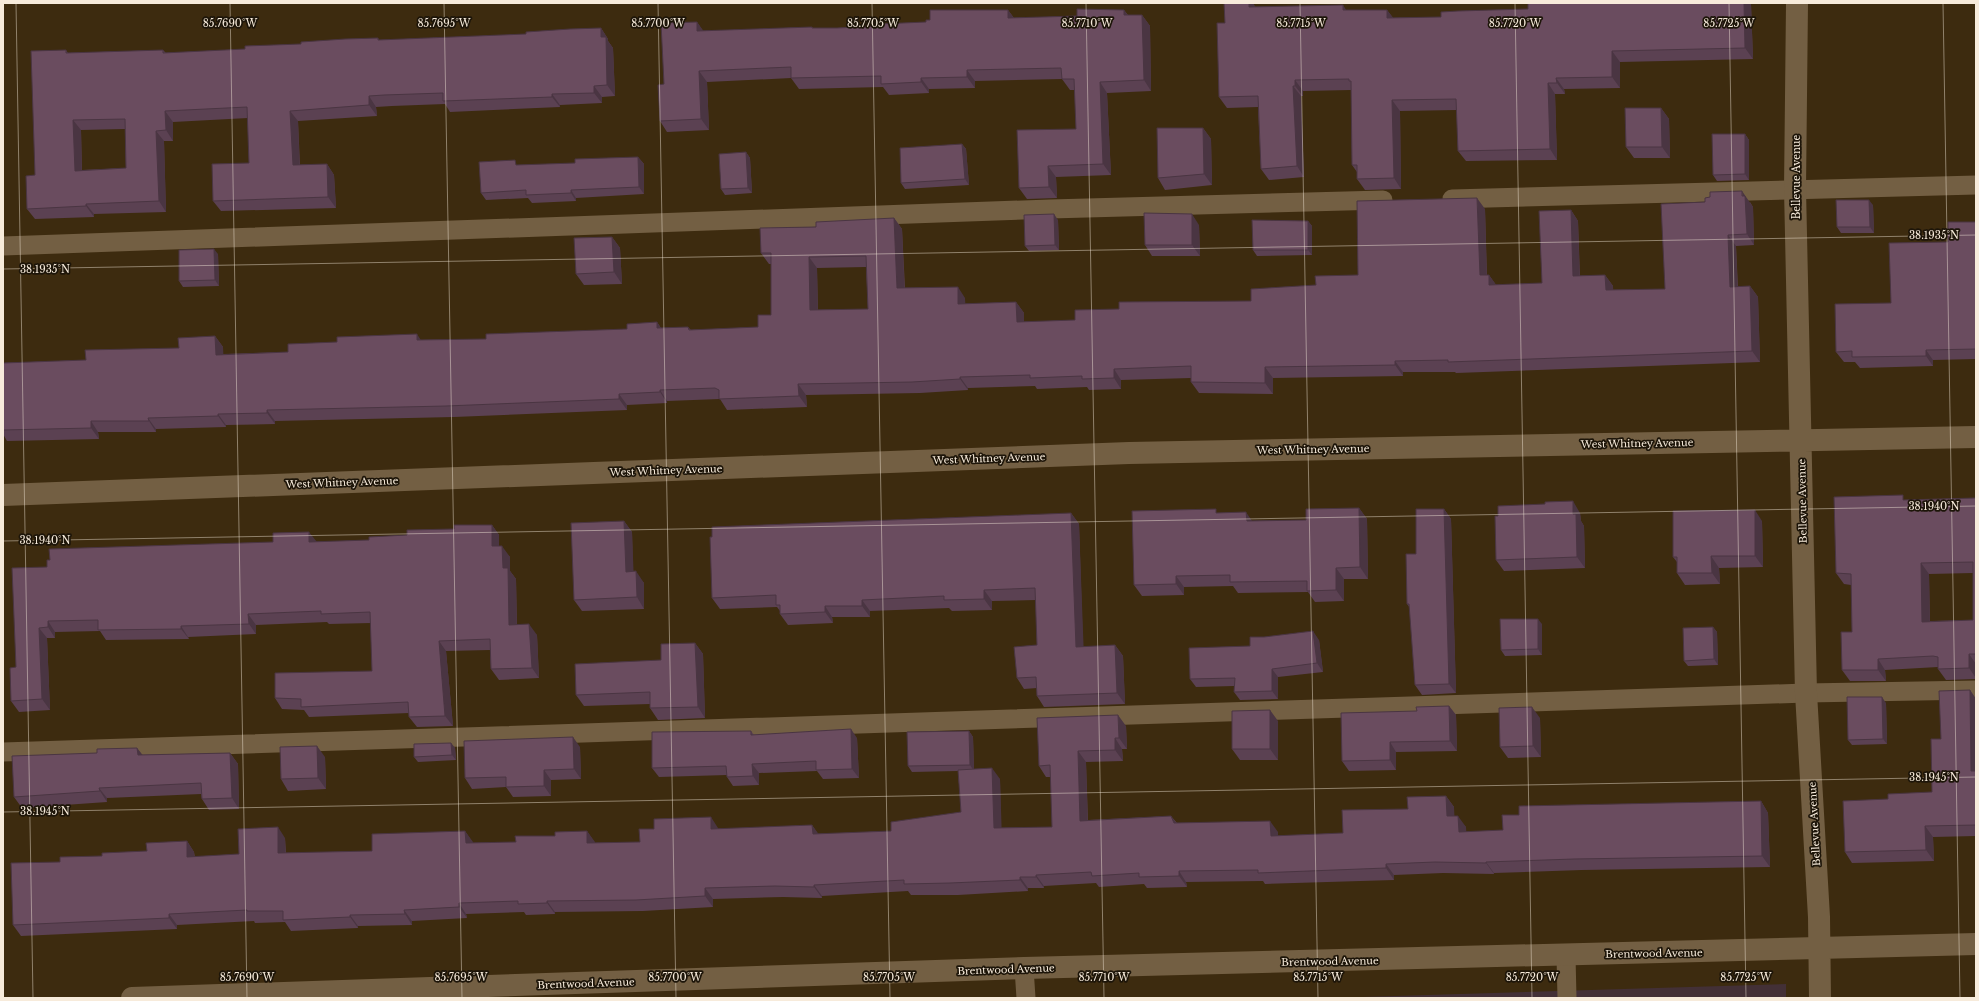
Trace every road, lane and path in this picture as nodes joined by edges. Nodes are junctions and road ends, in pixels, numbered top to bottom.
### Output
1 (1797, 3) edge
2 (1976, 185) edge
3 (1795, 189) junction
4 (1431, 199) edge
5 (1399, 200) edge
6 (3, 246) edge
7 (1976, 437) edge
8 (1801, 441) junction
9 (3, 495) edge
10 (1976, 690) edge
11 (1806, 692) junction
12 (3, 752) edge
13 (1976, 944) edge
14 (1820, 948) junction
15 (1566, 956) junction
16 (1024, 968) junction
17 (132, 998) edge
18 (1026, 998) edge
19 (1567, 998) edge
20 (1820, 998) edge

1 - 3 street, Bellevue Avenue
2 - 3 lane
3 - 4 lane
3 - 8 street, Bellevue Avenue
5 - 6 lane
7 - 8 street, West Whitney Avenue
8 - 9 street, West Whitney Avenue
8 - 11 street, Bellevue Avenue
10 - 11 lane
11 - 12 lane
11 - 14 street, Bellevue Avenue
13 - 14 street, Brentwood Avenue
14 - 15 street, Brentwood Avenue
14 - 20 street, Bellevue Avenue
15 - 16 street, Brentwood Avenue
15 - 19 lane
16 - 17 street, Brentwood Avenue
16 - 18 lane

